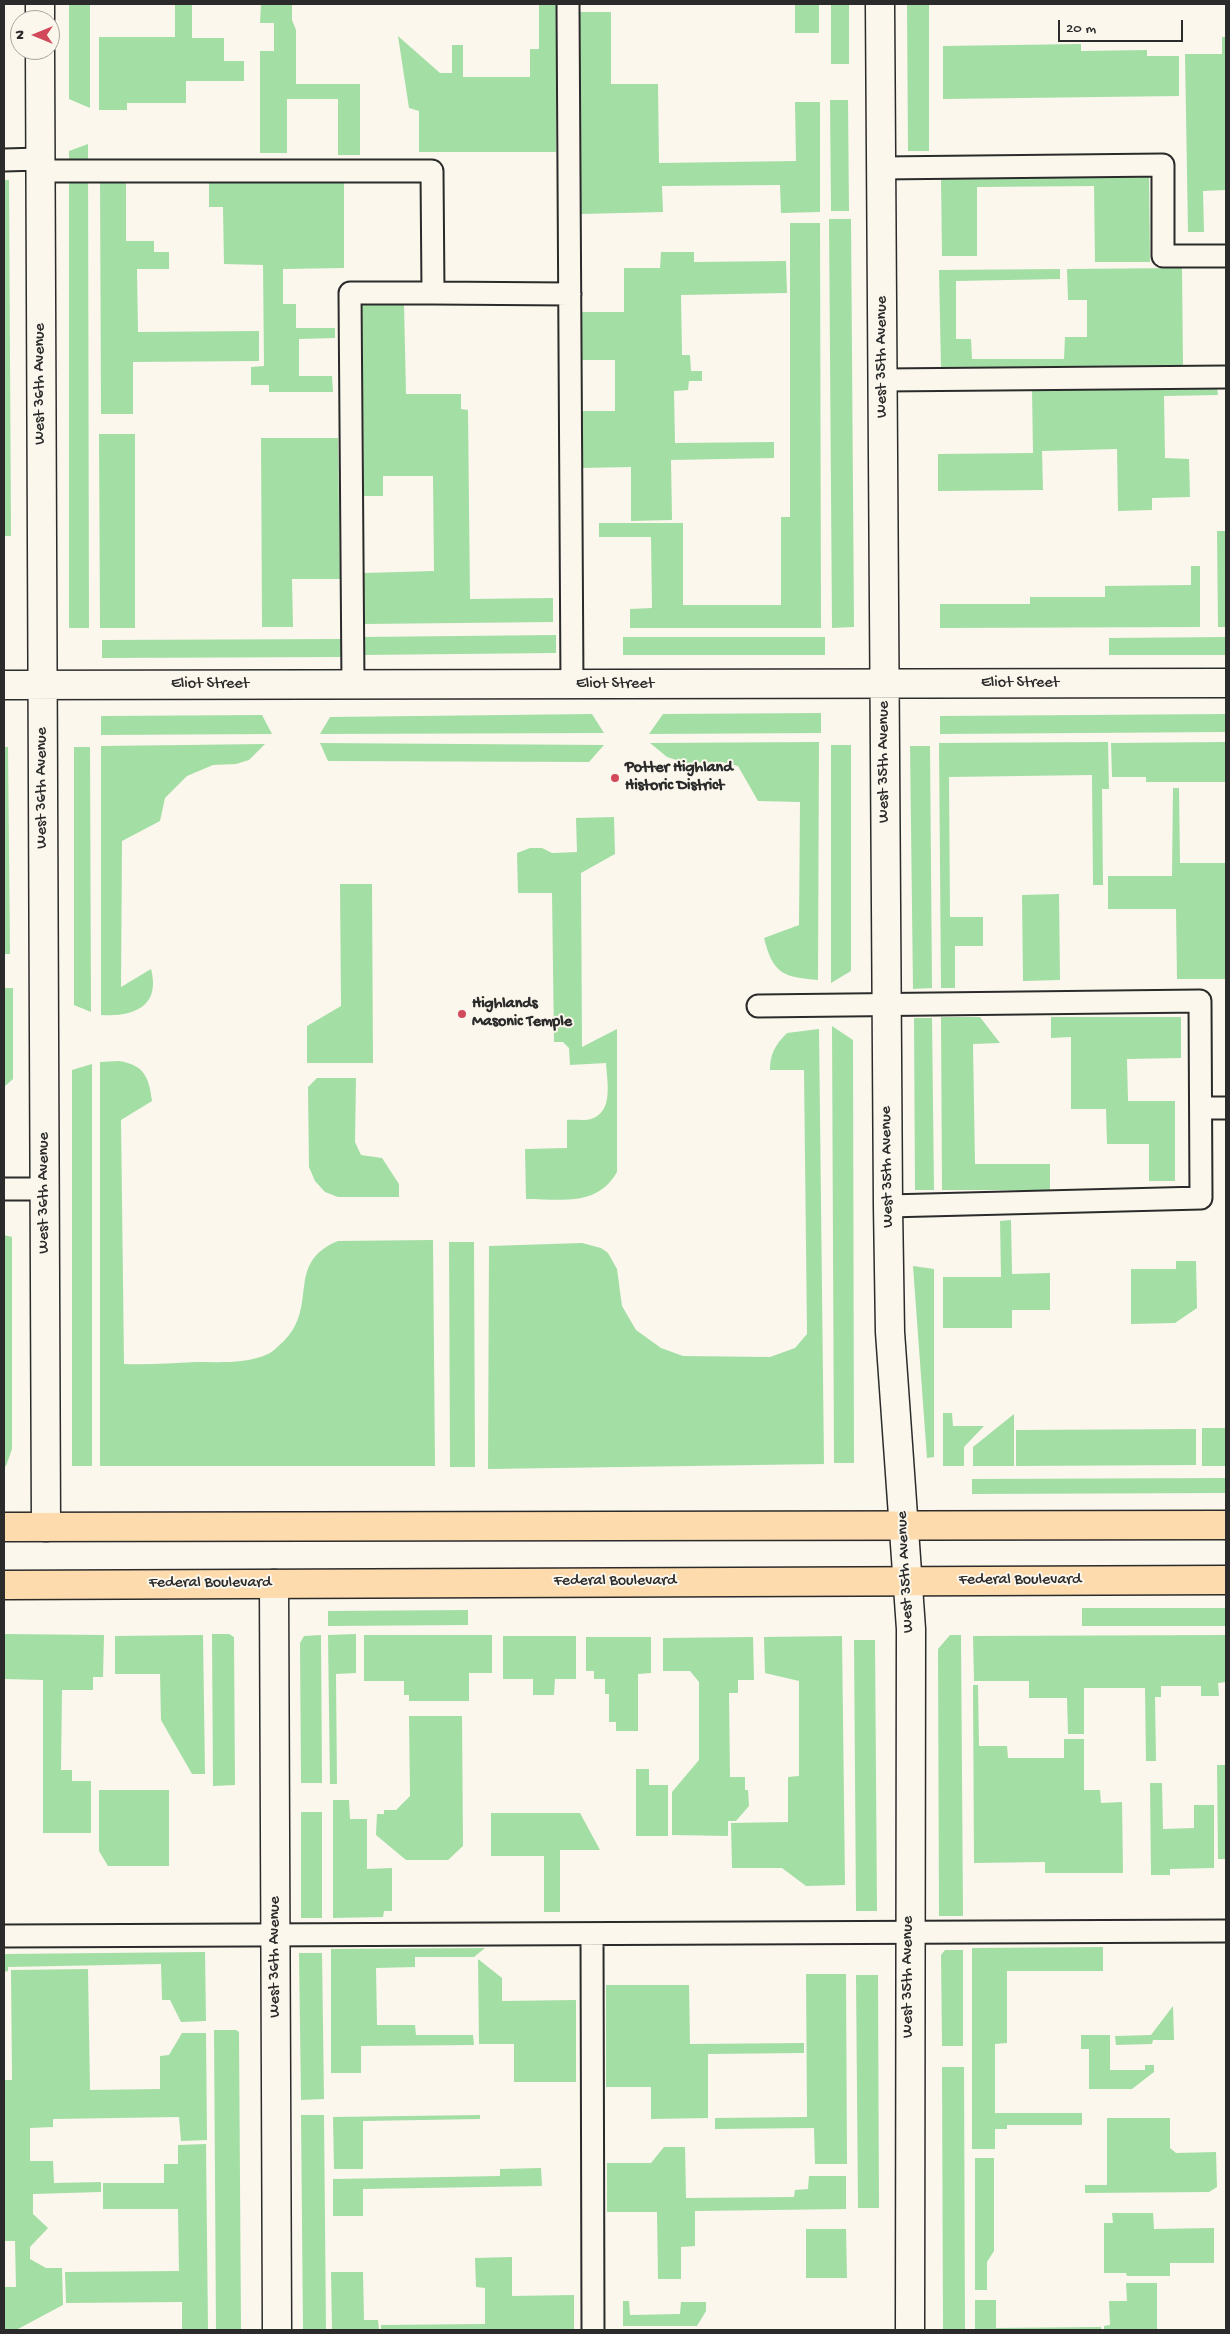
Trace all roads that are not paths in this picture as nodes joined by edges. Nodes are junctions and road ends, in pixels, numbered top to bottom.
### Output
1 (568, 4) edge
2 (880, 4) edge
3 (40, 60) edge
4 (4, 160) edge
5 (40, 165) junction
6 (882, 168) junction
7 (1226, 256) edge
8 (433, 293) junction
9 (570, 294) junction
10 (1226, 377) edge
11 (883, 380) junction
12 (1226, 683) edge
13 (884, 684) junction
14 (4, 685) edge
15 (43, 685) junction
16 (353, 685) junction
17 (572, 685) junction
18 (886, 1005) junction
19 (758, 1006) dead end
20 (1201, 1108) junction
21 (1226, 1108) edge
22 (4, 1189) edge
23 (45, 1189) junction
24 (888, 1206) junction
25 (904, 1525) junction
26 (1226, 1525) edge
27 (4, 1527) edge
28 (46, 1527) junction
29 (1226, 1580) edge
30 (907, 1581) junction
31 (274, 1584) junction
32 (4, 1585) edge
33 (1226, 1931) edge
34 (909, 1932) junction
35 (592, 1934) junction
36 (4, 1936) edge
37 (276, 1936) junction
38 (277, 2330) edge
39 (594, 2330) edge
40 (910, 2330) edge

1 - 9 lane
2 - 6 street, West 35th Avenue
3 - 5 street, West 36th Avenue
4 - 5 lane
5 - 8 lane
5 - 15 street, West 36th Avenue
6 - 7 lane
6 - 11 street, West 35th Avenue
8 - 9 lane
8 - 16 lane
9 - 17 lane
10 - 11 lane
11 - 13 street, West 35th Avenue
12 - 13 street, Eliot Street
13 - 17 street, Eliot Street
13 - 18 street, West 35th Avenue
14 - 15 street, Eliot Street
15 - 16 street, Eliot Street
15 - 23 street, West 36th Avenue
16 - 17 street, Eliot Street
18 - 19 lane
18 - 20 lane
18 - 24 street, West 35th Avenue
20 - 21 lane
20 - 24 lane
22 - 23 lane
23 - 28 street, West 36th Avenue
24 - 25 street, West 35th Avenue
25 - 26 main road
25 - 28 main road
25 - 30 street, West 35th Avenue
27 - 28 main road
29 - 30 main road, Federal Boulevard
30 - 31 main road, Federal Boulevard
30 - 34 street, West 35th Avenue
31 - 32 main road, Federal Boulevard
31 - 37 street, West 36th Avenue
33 - 34 lane
34 - 35 lane
34 - 40 street, West 35th Avenue
35 - 37 lane
35 - 39 lane
36 - 37 lane
37 - 38 street, West 36th Avenue

